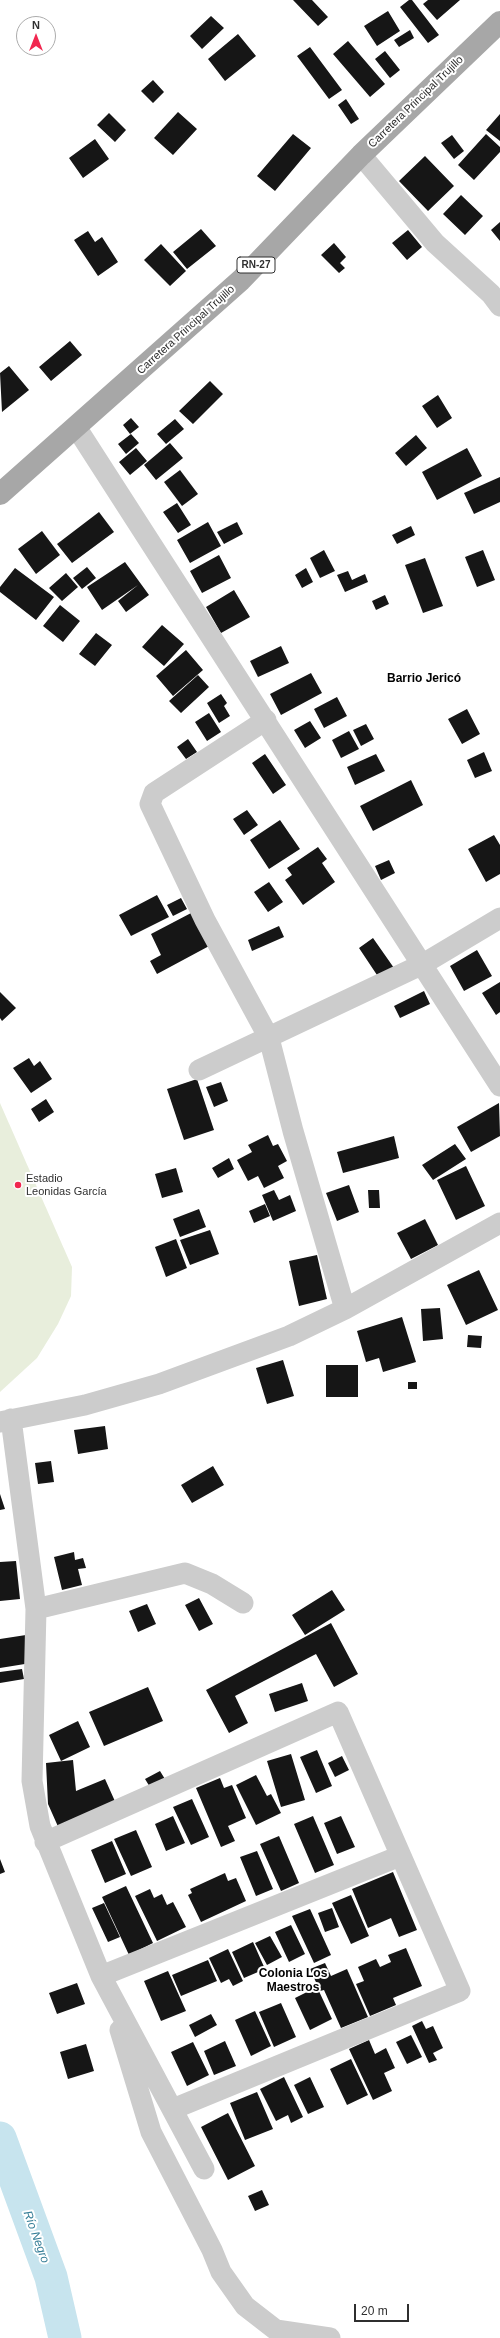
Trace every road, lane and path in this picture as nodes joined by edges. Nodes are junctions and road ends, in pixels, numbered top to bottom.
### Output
1 (500, 22) edge
2 (361, 154) junction
3 (500, 306) edge
4 (76, 428) junction
5 (0, 494) edge
6 (266, 720) junction
7 (500, 918) edge
8 (423, 964) junction
9 (269, 1038) junction
10 (199, 1070) dead end
11 (500, 1086) edge
12 (500, 1223) edge
13 (345, 1309) junction
14 (5, 1420) edge
15 (243, 1603) dead end
16 (36, 1609) junction
17 (45, 1842) junction
18 (400, 1856) junction
19 (106, 1985) junction
20 (173, 2109) junction
21 (204, 2169) dead end
22 (330, 2338) edge

1 - 2 main road, Carretera Principal Trujillo / RN-27
2 - 3 street
2 - 4 main road, Carretera Principal Trujillo / RN-27
4 - 5 main road, Carretera Principal Trujillo / RN-27
4 - 6 street
6 - 8 street
6 - 9 street
7 - 8 street
8 - 9 street
8 - 11 street
9 - 10 street
9 - 13 street
12 - 13 street
13 - 14 street
14 - 16 street
15 - 16 street
16 - 17 street
17 - 18 street
17 - 19 street
18 - 19 street
18 - 20 street
19 - 20 street
19 - 22 street
20 - 21 street

